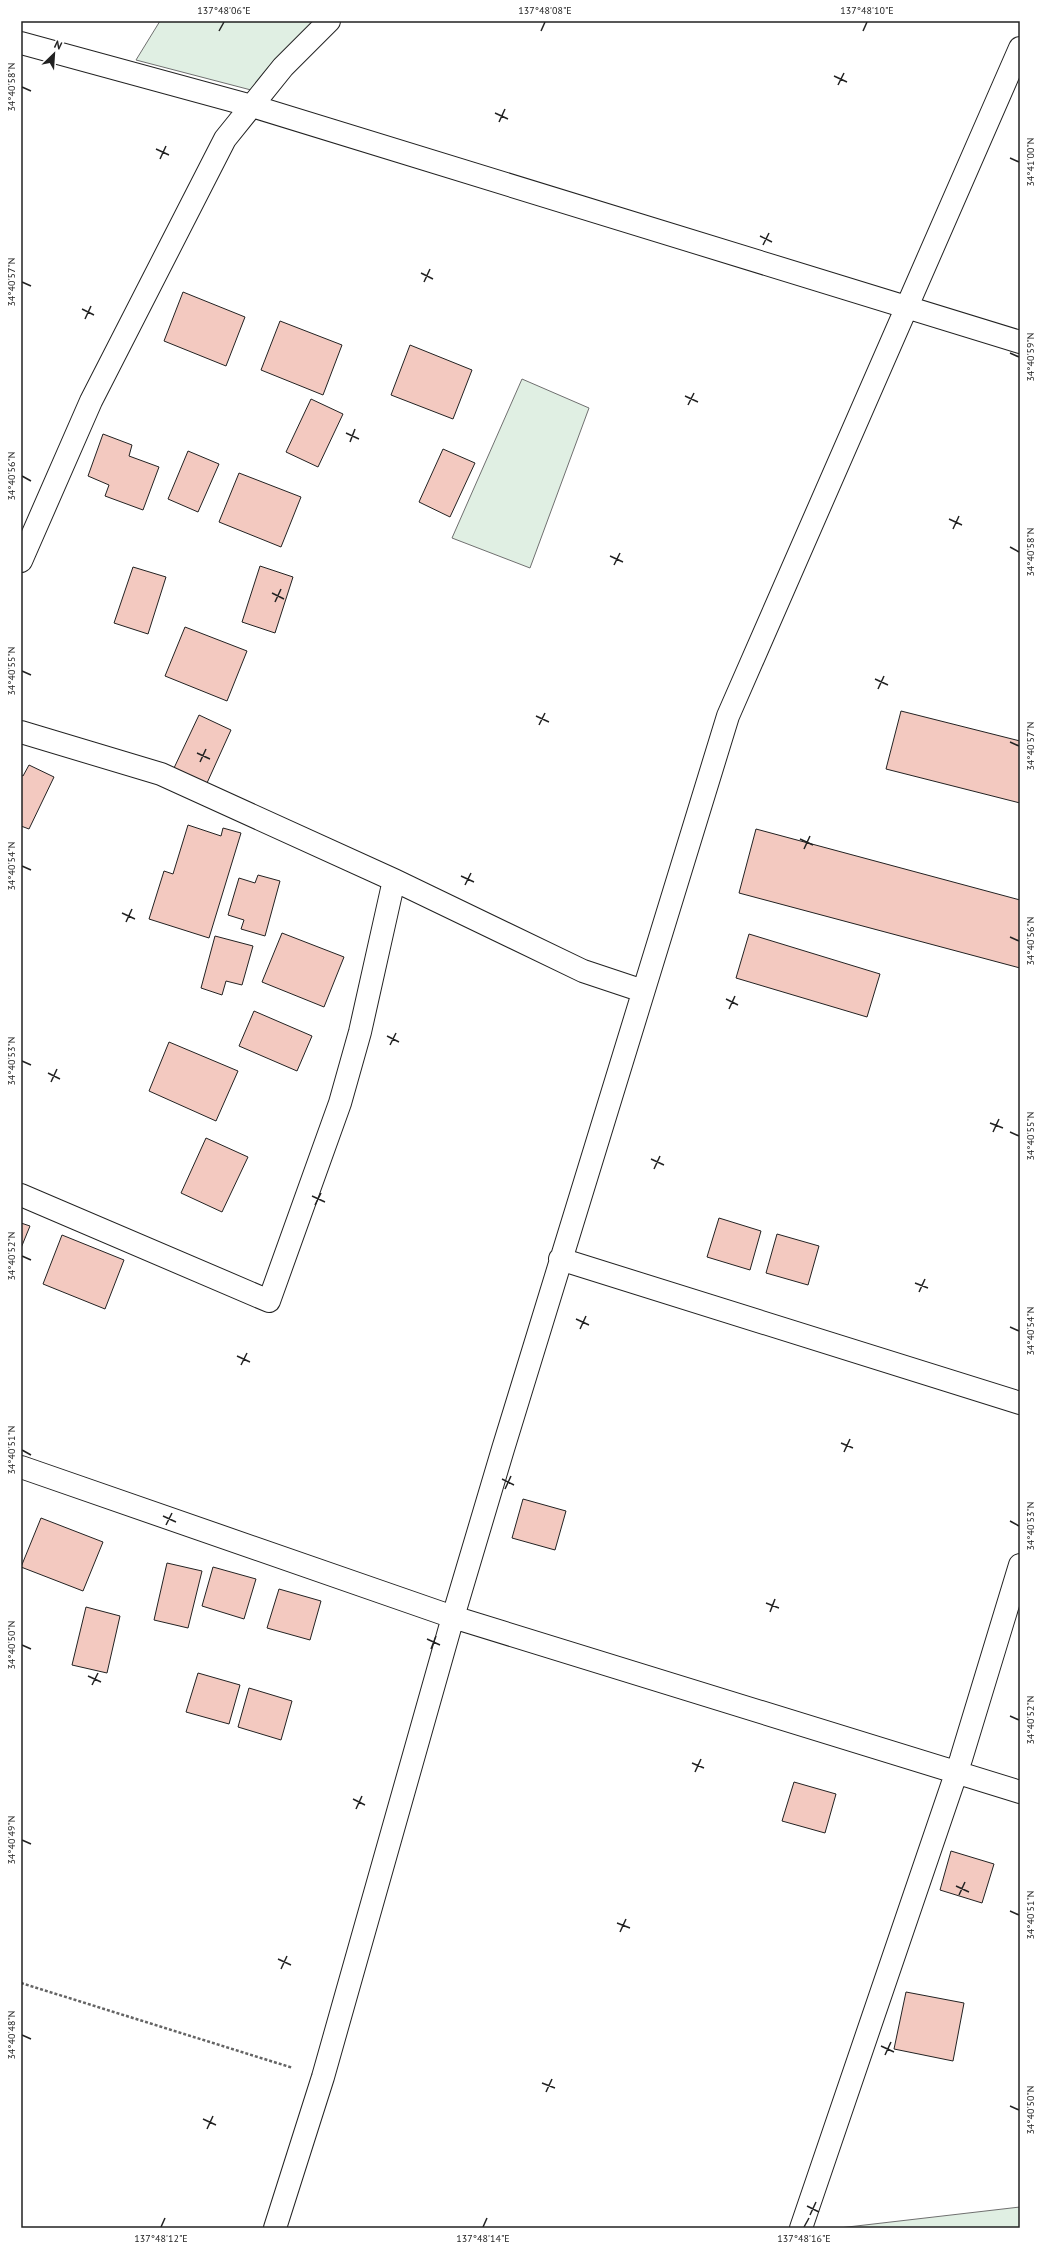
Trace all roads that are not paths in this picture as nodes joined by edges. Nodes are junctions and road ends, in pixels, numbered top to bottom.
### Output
1 (329, 21) edge
2 (21, 43) edge
3 (1020, 48) edge
4 (252, 106) junction
5 (906, 305) junction
6 (1020, 342) edge
7 (21, 561) edge
8 (21, 732) edge
9 (394, 880) junction
10 (643, 991) junction
11 (21, 1195) edge
12 (560, 1259) junction
13 (1020, 1403) edge
14 (21, 1467) edge
15 (1020, 1565) edge
16 (453, 1617) junction
17 (956, 1772) junction
18 (1020, 1792) edge
19 (275, 2228) edge
20 (801, 2228) edge

1 - 4 street
2 - 4 street
3 - 5 street
4 - 5 street
4 - 7 street
5 - 6 street
5 - 10 street
8 - 9 street
9 - 10 street
9 - 11 street
10 - 12 street
12 - 13 street
12 - 16 street
14 - 16 street
15 - 17 street
16 - 17 street
16 - 19 street
17 - 18 street
17 - 20 street

